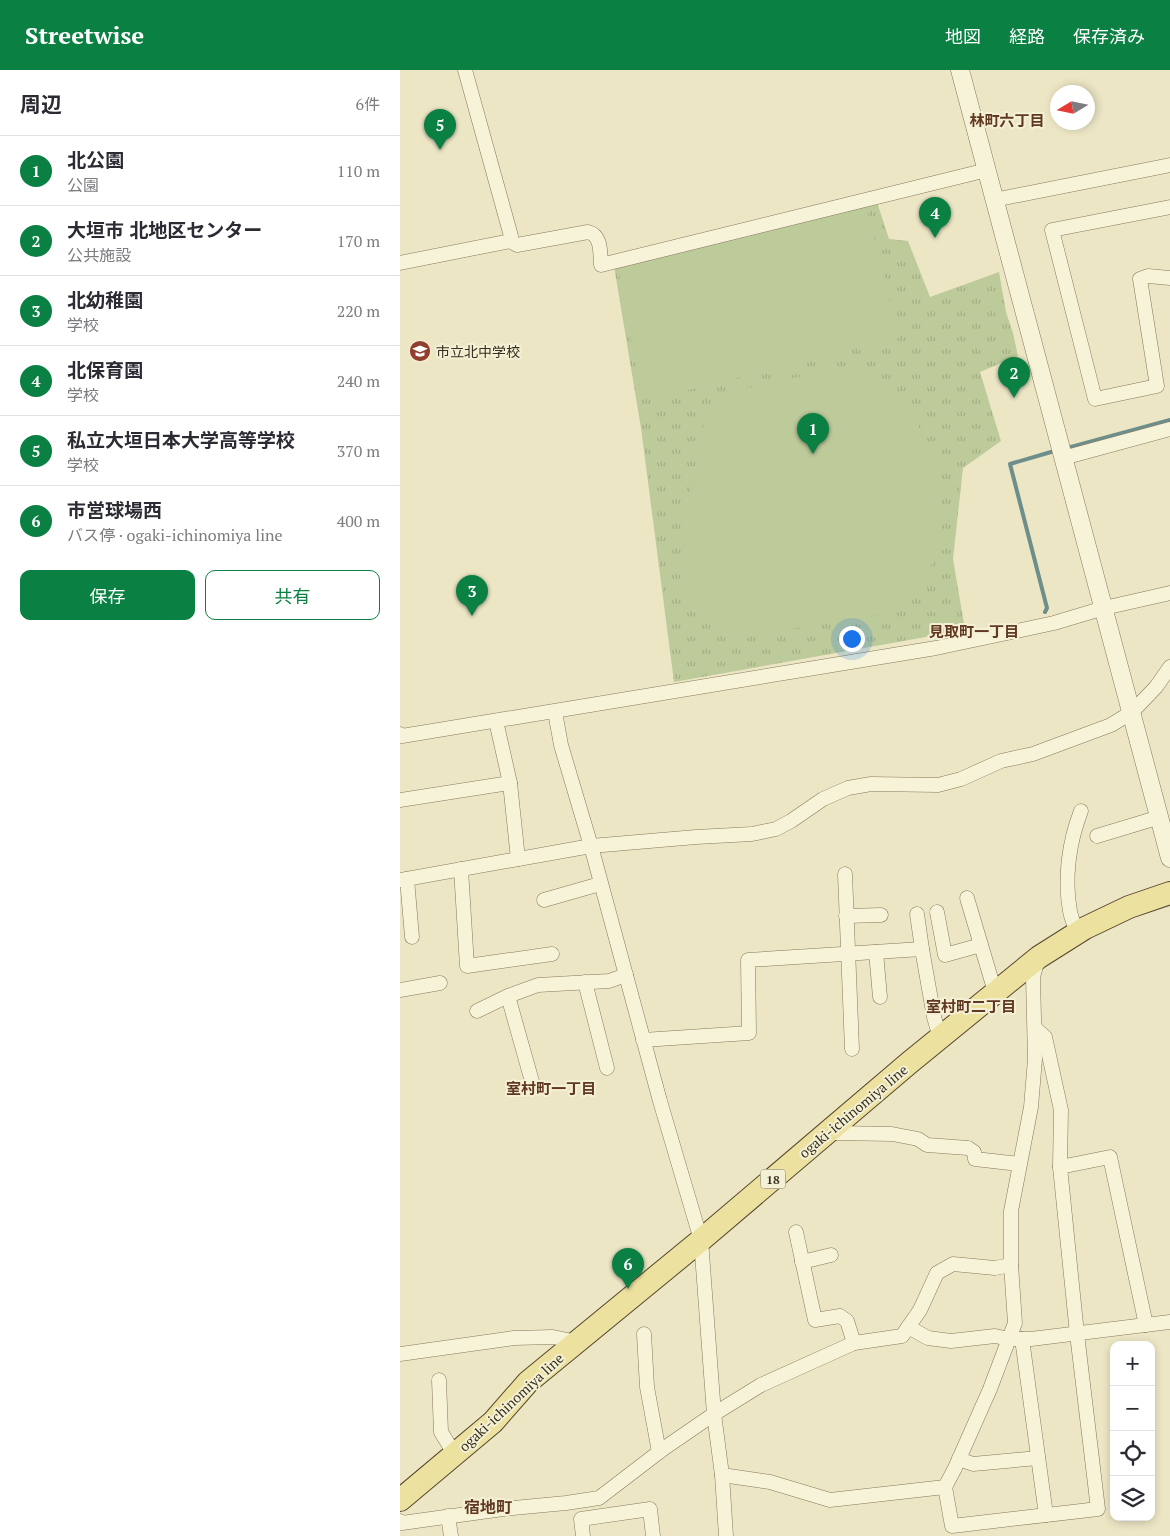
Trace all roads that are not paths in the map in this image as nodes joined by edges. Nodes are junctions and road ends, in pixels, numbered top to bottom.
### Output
1 (465, 70) edge
2 (960, 70) edge
3 (1170, 165) edge
4 (987, 170) junction
5 (994, 200) junction
6 (1170, 206) edge
7 (510, 241) junction
8 (400, 263) edge
9 (1170, 278) edge
10 (1170, 429) edge
11 (1063, 458) junction
12 (1170, 592) edge
13 (1104, 608) junction
14 (1170, 667) edge
15 (555, 712) junction
16 (1132, 712) junction
17 (496, 721) junction
18 (400, 734) edge
19 (510, 784) junction
20 (400, 800) edge
21 (1081, 811) dead end
22 (1164, 820) edge
23 (1097, 836) dead end
24 (591, 846) junction
25 (1170, 858) edge
26 (518, 859) junction
27 (461, 869) junction
28 (845, 874) dead end
29 (403, 880) edge
30 (600, 884) junction
31 (1170, 893) edge
32 (967, 898) dead end
33 (544, 900) dead end
34 (938, 912) dead end
35 (917, 914) dead end
36 (881, 915) dead end
37 (846, 916) junction
38 (1077, 933) junction
39 (412, 937) dead end
40 (981, 945) junction
41 (922, 949) junction
42 (876, 952) junction
43 (552, 954) dead end
44 (847, 954) junction
45 (1038, 957) junction
46 (626, 975) junction
47 (585, 982) junction
48 (440, 983) dead end
49 (400, 990) edge
50 (995, 992) junction
51 (508, 996) junction
52 (880, 997) dead end
53 (477, 1011) dead end
54 (1035, 1028) junction
55 (940, 1038) junction
56 (643, 1040) junction
57 (852, 1049) dead end
58 (607, 1068) dead end
59 (533, 1085) dead end
60 (836, 1133) dead end
61 (1019, 1164) junction
62 (1060, 1168) junction
63 (796, 1232) dead end
64 (700, 1240) junction
65 (832, 1255) dead end
66 (802, 1262) junction
67 (1011, 1265) junction
68 (1170, 1322) edge
69 (1146, 1325) junction
70 (908, 1327) junction
71 (644, 1334) dead end
72 (1077, 1334) junction
73 (1015, 1339) junction
74 (577, 1342) junction
75 (854, 1343) junction
76 (400, 1354) edge
77 (439, 1380) dead end
78 (714, 1414) junction
79 (660, 1452) junction
80 (454, 1455) junction
81 (1038, 1458) junction
82 (959, 1459) junction
83 (722, 1475) junction
84 (944, 1486) junction
85 (400, 1500) edge
86 (448, 1516) junction
87 (1046, 1516) junction
88 (400, 1522) edge
89 (451, 1536) edge
90 (583, 1536) edge
91 (653, 1536) edge
92 (726, 1536) edge

1 - 7 street
2 - 4 street
3 - 5 street
4 - 5 street
4 - 7 street
5 - 11 street
6 - 9 street
7 - 8 street
10 - 11 street
11 - 13 street
12 - 13 street
13 - 15 street
13 - 16 street
14 - 16 street
15 - 17 street
15 - 24 street
16 - 22 street
16 - 24 street
17 - 18 street
17 - 19 street
19 - 20 street
19 - 26 street
21 - 38 street
22 - 23 street
22 - 25 street
24 - 26 street
24 - 30 street
26 - 27 street
27 - 29 street
27 - 43 street
28 - 37 street
29 - 39 street
30 - 33 street
30 - 46 street
31 - 38 main road, ogaki-ichinomiya line / 18
32 - 40 street
34 - 40 street
35 - 41 street
36 - 37 street
37 - 44 street
38 - 45 main road, ogaki-ichinomiya line / 18
40 - 50 street
41 - 42 street
41 - 55 street
42 - 44 street
42 - 52 street
44 - 56 street
44 - 57 street
45 - 50 main road, ogaki-ichinomiya line / 18
45 - 54 street
46 - 47 street
46 - 56 street
47 - 51 street
47 - 58 street
48 - 49 street
50 - 55 main road, ogaki-ichinomiya line / 18
51 - 53 street
51 - 59 street
54 - 61 street
54 - 62 street
55 - 64 main road, ogaki-ichinomiya line / 18
56 - 64 street
60 - 61 street
61 - 67 street
62 - 69 street
62 - 72 street
63 - 66 street
64 - 74 main road, ogaki-ichinomiya line / 18
64 - 78 street
65 - 66 street
66 - 75 street
67 - 70 street
67 - 73 street
68 - 69 street
69 - 72 street
70 - 73 street
70 - 75 street
71 - 79 street
72 - 73 street
72 - 87 street
73 - 81 street
73 - 82 street
74 - 76 street
74 - 80 main road, ogaki-ichinomiya line / 18
75 - 78 street
77 - 80 street
78 - 79 street
78 - 83 street
79 - 86 street
80 - 85 main road, ogaki-ichinomiya line / 18
81 - 82 street
81 - 87 street
82 - 84 street
83 - 84 street
83 - 92 street
84 - 87 street
86 - 88 street
86 - 89 street
90 - 91 street

